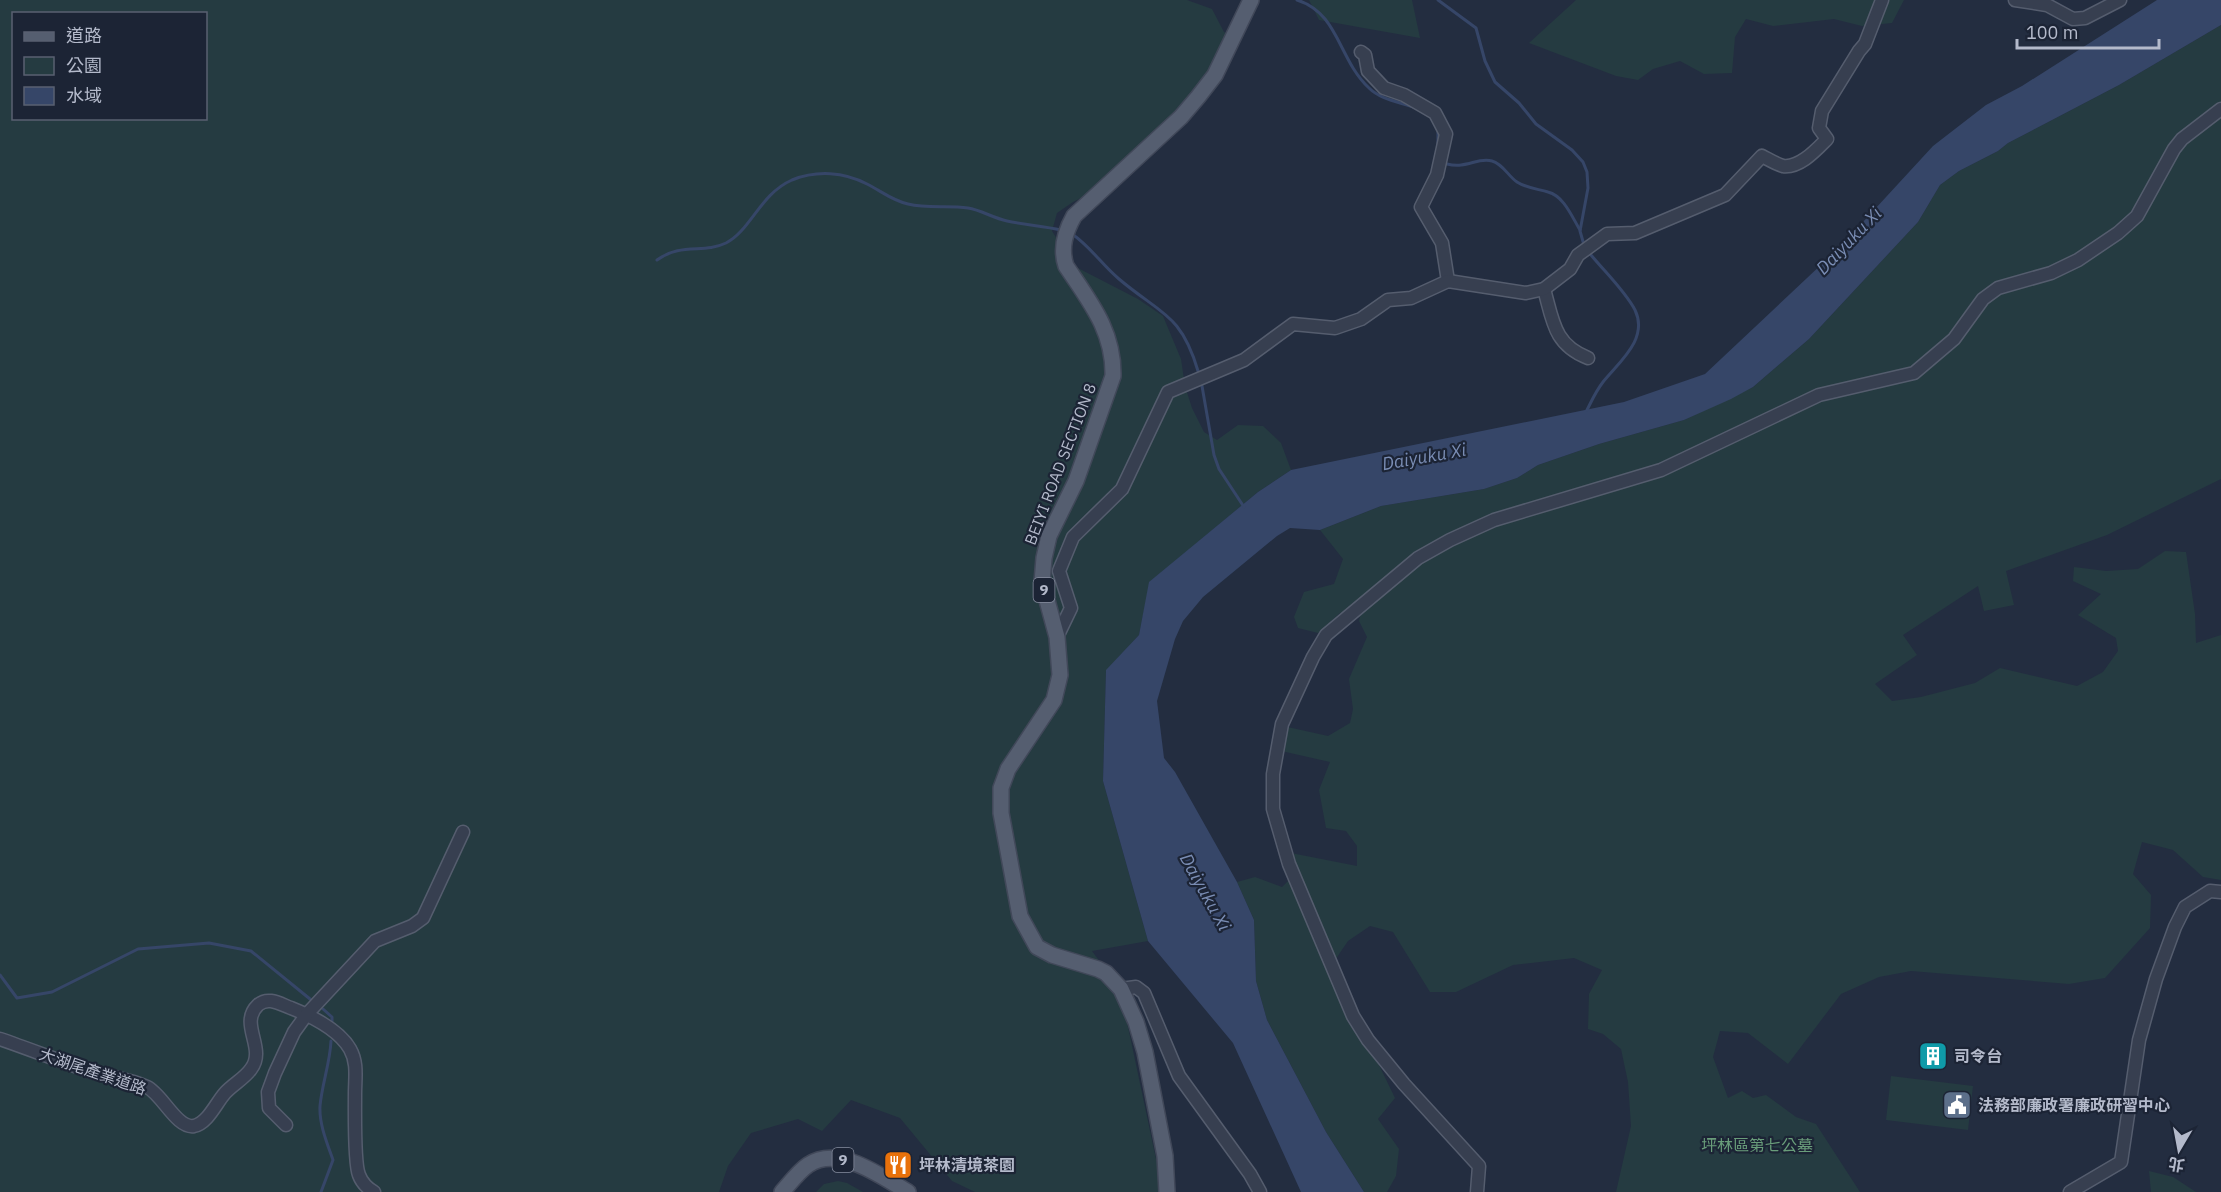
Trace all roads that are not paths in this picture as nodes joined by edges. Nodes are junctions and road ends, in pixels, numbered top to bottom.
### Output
1 (1251, 0) edge
2 (1882, 0) edge
3 (2015, 0) edge
4 (2120, 0) edge
5 (1361, 52) dead end
6 (2221, 109) edge
7 (1448, 280) junction
8 (1544, 289) junction
9 (1588, 358) dead end
10 (1056, 637) junction
11 (463, 832) dead end
12 (2221, 892) edge
13 (1122, 989) junction
14 (307, 1014) junction
15 (0, 1039) edge
16 (286, 1125) dead end
17 (374, 1192) edge
18 (782, 1192) edge
19 (908, 1192) edge
20 (1167, 1192) edge
21 (1260, 1192) edge
22 (1477, 1192) edge
23 (2070, 1192) edge

1 - 10 main road, BEIYI ROAD SECTION 8 / 9
2 - 8 street
3 - 4 street
5 - 7 street
6 - 22 street
7 - 8 street
7 - 10 street
8 - 9 street
10 - 13 main road, BEIYI ROAD SECTION 8 / 9
11 - 14 street
12 - 23 street
13 - 20 main road, BEIYI ROAD SECTION 8 / 9
13 - 21 street
14 - 15 street, 大湖尾產業道路
14 - 16 street
14 - 17 street, 大湖尾產業道路
18 - 19 main road, 9

